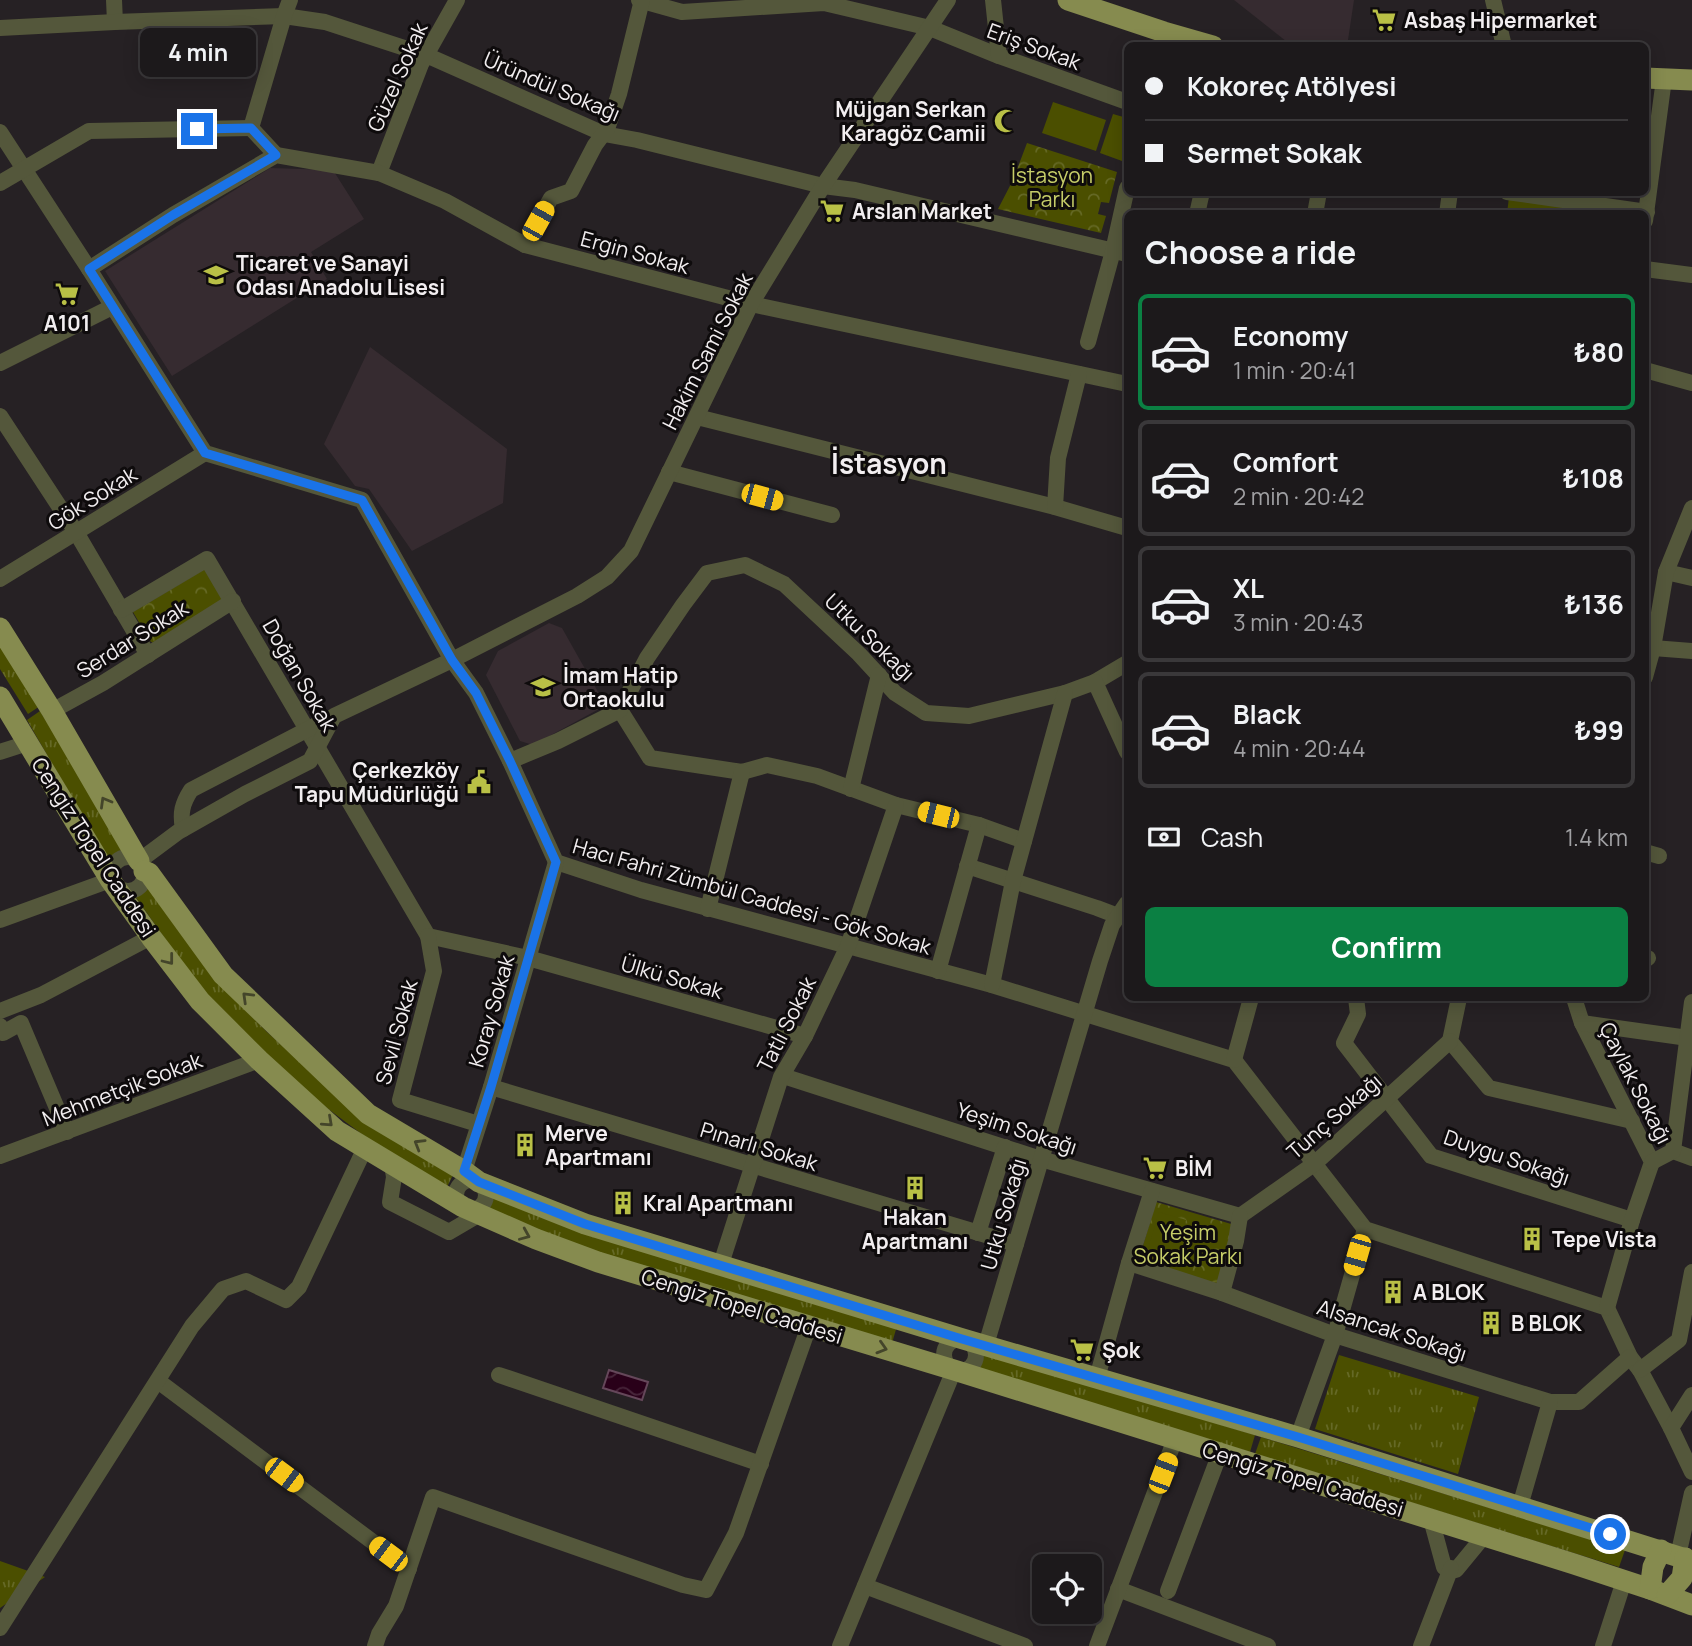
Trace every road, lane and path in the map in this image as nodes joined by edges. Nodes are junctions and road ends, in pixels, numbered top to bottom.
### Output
1 (114, 0) edge
2 (290, 0) edge
3 (457, 0) edge
4 (641, 0) edge
5 (948, 0) edge
6 (993, 0) edge
7 (1068, 0) edge
8 (1493, 0) edge
9 (284, 16) junction
10 (115, 22) junction
11 (0, 28) edge
12 (930, 28) junction
13 (1163, 39) edge
14 (1184, 42) edge
15 (1503, 42) edge
16 (426, 55) junction
17 (999, 56) junction
18 (1654, 78) edge
19 (1692, 80) edge
20 (1124, 101) edge
21 (251, 128) junction
22 (0, 132) edge
23 (604, 134) junction
24 (276, 155) junction
25 (1649, 165) edge
26 (24, 168) junction
27 (379, 173) junction
28 (0, 183) edge
29 (823, 186) junction
30 (1568, 197) edge
31 (1619, 210) edge
32 (1124, 216) edge
33 (525, 245) junction
34 (1120, 253) edge
35 (89, 269) junction
36 (1649, 270) edge
37 (1692, 275) edge
38 (751, 304) junction
39 (112, 307) junction
40 (1088, 342) dead end
41 (0, 363) edge
42 (1649, 371) edge
43 (1079, 374) junction
44 (1124, 383) edge
45 (1692, 383) edge
46 (0, 416) edge
47 (697, 417) junction
48 (205, 453) junction
49 (669, 472) junction
50 (1055, 507) junction
51 (1692, 508) edge
52 (832, 515) dead end
53 (1124, 527) edge
54 (76, 532) junction
55 (1666, 572) junction
56 (1692, 578) edge
57 (0, 579) edge
58 (233, 601) junction
59 (121, 610) junction
60 (0, 628) edge
61 (1653, 648) junction
62 (1692, 651) edge
63 (148, 654) junction
64 (452, 660) junction
65 (1649, 662) edge
66 (1124, 665) edge
67 (878, 675) junction
68 (1095, 682) junction
69 (1065, 693) junction
70 (0, 697) edge
71 (620, 710) junction
72 (52, 712) junction
73 (334, 716) junction
74 (307, 729) junction
75 (28, 743) junction
76 (1124, 745) edge
77 (317, 746) junction
78 (0, 752) edge
79 (510, 761) junction
80 (742, 772) junction
81 (851, 789) junction
82 (897, 804) junction
83 (979, 825) junction
84 (183, 829) junction
85 (1024, 841) junction
86 (556, 862) junction
87 (142, 866) junction
88 (967, 866) junction
89 (111, 881) junction
90 (1013, 881) junction
91 (708, 909) junction
92 (1122, 910) edge
93 (0, 920) edge
94 (428, 936) junction
95 (151, 937) junction
96 (848, 946) junction
97 (528, 958) junction
98 (938, 971) junction
99 (992, 985) junction
100 (1250, 1001) edge
101 (1356, 1001) edge
102 (1458, 1001) edge
103 (1575, 1001) edge
104 (1692, 1002) edge
105 (0, 1011) edge
106 (1083, 1014) junction
107 (1582, 1023) junction
108 (0, 1026) edge
109 (805, 1036) junction
110 (1688, 1038) junction
111 (1450, 1041) junction
112 (258, 1060) junction
113 (1234, 1060) junction
114 (783, 1076) junction
115 (491, 1087) junction
116 (1387, 1099) junction
117 (1632, 1121) junction
118 (478, 1124) junction
119 (67, 1132) junction
120 (1005, 1147) junction
121 (365, 1148) junction
122 (1673, 1152) junction
123 (0, 1156) edge
124 (1692, 1158) edge
125 (1041, 1159) junction
126 (1652, 1162) junction
127 (393, 1164) junction
128 (1314, 1164) junction
129 (751, 1165) junction
130 (471, 1176) junction
131 (1152, 1191) junction
132 (470, 1211) junction
133 (1240, 1216) junction
134 (1632, 1220) junction
135 (1364, 1229) junction
136 (978, 1233) junction
137 (1016, 1244) junction
138 (721, 1264) junction
139 (1129, 1264) junction
140 (1692, 1272) edge
141 (1222, 1293) junction
142 (1607, 1308) junction
143 (809, 1326) junction
144 (1335, 1335) junction
145 (962, 1339) junction
146 (986, 1345) junction
147 (1635, 1364) junction
148 (954, 1370) junction
149 (499, 1375) dead end
150 (1097, 1378) junction
151 (158, 1381) junction
152 (1692, 1395) edge
153 (1550, 1402) junction
154 (1671, 1428) junction
155 (1298, 1437) junction
156 (1175, 1439) junction
157 (1220, 1453) junction
158 (761, 1464) junction
159 (1692, 1472) edge
160 (1692, 1493) edge
161 (1520, 1506) junction
162 (1431, 1519) junction
163 (1484, 1536) junction
164 (1679, 1556) edge
165 (1451, 1568) junction
166 (409, 1569) junction
167 (1624, 1581) junction
168 (865, 1586) junction
169 (1118, 1589) junction
170 (1168, 1591) dead end
171 (1659, 1592) junction
172 (1692, 1605) edge
173 (0, 1628) edge
174 (375, 1646) edge
175 (840, 1646) edge
176 (1025, 1646) edge
177 (1097, 1646) edge
178 (1268, 1646) edge
179 (1421, 1646) edge
180 (1603, 1646) edge

1 - 10 street
2 - 9 street
3 - 16 street, Güzel Sokak
4 - 12 street, Eriş Sokak
4 - 23 street
5 - 12 street, Hakim Sami Sokak
6 - 17 street
7 - 13 main road
8 - 15 street
9 - 10 street, Üründül Sokağı
9 - 16 street, Üründül Sokağı
9 - 21 street
10 - 11 street, Üründül Sokağı
12 - 17 street, Eriş Sokak
12 - 29 street, Hakim Sami Sokak
13 - 14 main road
16 - 23 street, Üründül Sokağı
16 - 27 street, Güzel Sokak
17 - 20 street, Eriş Sokak
18 - 19 main road
18 - 25 street
21 - 24 street
21 - 26 street
22 - 26 street
23 - 29 street, Üründül Sokağı
23 - 33 street
24 - 27 street, Ergin Sokak
24 - 35 street
26 - 28 street
26 - 35 street
27 - 33 street, Ergin Sokak
29 - 34 street, Üründül Sokağı
29 - 38 street, Hakim Sami Sokak
30 - 31 street
32 - 34 street
33 - 38 street, Ergin Sokak
34 - 40 street
35 - 39 street
36 - 37 street
38 - 43 street, Ergin Sokak
38 - 47 street, Hakim Sami Sokak
39 - 41 street
39 - 48 street
42 - 45 street
43 - 44 street, Ergin Sokak
43 - 50 street
46 - 54 street
47 - 49 street, Hakim Sami Sokak
47 - 50 street
48 - 54 street, Gök Sokak
48 - 64 street, Hacı Fahri Zümbül Caddesi - Gök Sokak
49 - 52 street
49 - 64 street, Hakim Sami Sokak
50 - 53 street
51 - 55 street
54 - 57 street, Gök Sokak
54 - 59 street
55 - 56 street
55 - 61 street
58 - 59 street, Doğan Sokak
58 - 63 street, Serdar Sokak
58 - 74 street, Doğan Sokak
59 - 63 street
60 - 72 main road, Cengiz Topel Caddesi
61 - 62 street
61 - 65 street
63 - 72 street, Serdar Sokak
64 - 73 street, Hakim Sami Sokak
64 - 79 street, Hacı Fahri Zümbül Caddesi - Gök Sokak
66 - 68 street, Utku Sokağı
67 - 69 street, Utku Sokağı
67 - 71 street, Utku Sokağı
67 - 81 street
68 - 69 street, Utku Sokağı
68 - 76 street
69 - 85 street
70 - 75 main road, Cengiz Topel Caddesi
71 - 79 street
71 - 80 street
87 -> 72 main road, Cengiz Topel Caddesi
73 - 74 street, Hakim Sami Sokak
73 - 77 street
74 - 77 street, Doğan Sokak
74 - 84 street, Hakim Sami Sokak
75 - 78 street
75 - 89 main road, Cengiz Topel Caddesi
77 - 84 street
77 - 94 street, Doğan Sokak
79 - 86 street, Hacı Fahri Zümbül Caddesi - Gök Sokak
80 - 81 street
80 - 91 street
81 - 82 street
82 - 83 street
82 - 96 street, Tatlı Sokak
83 - 85 street
83 - 88 street
84 - 87 street
85 - 90 street
86 - 91 street, Hacı Fahri Zümbül Caddesi - Gök Sokak
86 - 97 street, Koray Sokak
87 - 89 street
87 - 89 street
130 -> 87 main road, Cengiz Topel Caddesi
88 - 90 street
88 - 98 street
89 - 93 street
89 - 95 main road, Cengiz Topel Caddesi
90 - 92 street
90 - 99 street
91 - 96 street, Hacı Fahri Zümbül Caddesi - Gök Sokak
92 - 106 street, Utku Sokağı
94 - 97 street
94 - 118 street, Sevil Sokak
95 - 105 street
95 -> 112 main road, Cengiz Topel Caddesi
96 - 98 street, Hacı Fahri Zümbül Caddesi - Gök Sokak
96 - 109 street, Tatlı Sokak
97 - 109 street, Ülkü Sokak
97 - 115 street, Koray Sokak
98 - 99 street, Hacı Fahri Zümbül Caddesi - Gök Sokak
99 - 106 street, Hacı Fahri Zümbül Caddesi - Gök Sokak
100 - 113 street
101 - 116 street, Duygu Sokağı
102 - 111 street
103 - 107 street, Çaylak Sokağı
104 - 110 street
106 - 113 street, Hacı Fahri Zümbül Caddesi - Gök Sokak
106 - 125 street, Utku Sokağı
107 - 110 street
107 - 117 street, Çaylak Sokağı
108 - 119 street
109 - 114 street, Tatlı Sokak
110 - 122 street
111 - 116 street, Tunç Sokağı
111 - 117 street
112 - 119 street, Mehmetçik Sokak
112 -> 121 main road, Cengiz Topel Caddesi
113 - 128 street
114 - 120 street, Yeşim Sokağı
114 - 129 street, Tatlı Sokak
115 - 118 street, Koray Sokak
115 - 129 street, Pınarlı Sokak
116 - 128 street, Tunç Sokağı
116 - 134 street, Duygu Sokağı
117 - 126 street, Çaylak Sokağı
118 - 130 street, Koray Sokak
119 - 123 street, Mehmetçik Sokak
120 - 125 street, Yeşim Sokağı
120 - 136 street
121 - 127 main road, Cengiz Topel Caddesi
121 - 151 street
122 - 124 street
122 - 126 street
125 - 131 street, Yeşim Sokağı
125 - 137 street, Utku Sokağı
126 - 134 street, Çaylak Sokağı
127 - 132 main road, Cengiz Topel Caddesi
127 - 132 street
128 - 133 street, Tunç Sokağı
128 - 135 street
129 - 136 street, Pınarlı Sokak
129 - 138 street, Tatlı Sokak
130 - 132 street
130 - 138 main road, Cengiz Topel Caddesi
131 - 133 street, Yeşim Sokağı
131 - 139 street
132 -> 143 main road, Cengiz Topel Caddesi
133 - 141 street
134 - 142 street, Çaylak Sokağı
135 - 142 street
135 - 144 street
136 - 137 street, Pınarlı Sokak
137 - 146 street, Utku Sokağı
138 - 145 main road, Cengiz Topel Caddesi
139 - 141 street, Alsancak Sokağı
139 - 150 street
140 - 147 street, Alsancak Sokağı
141 - 144 street, Alsancak Sokağı
142 - 147 street
143 -> 148 main road, Cengiz Topel Caddesi
143 - 158 street
144 - 153 street, Alsancak Sokağı
144 - 155 street
145 - 146 main road, Cengiz Topel Caddesi
145 - 148 street
145 - 148 street
146 - 150 main road, Cengiz Topel Caddesi
147 - 153 street, Alsancak Sokağı
147 - 154 street
148 - 156 main road, Cengiz Topel Caddesi
148 - 168 street
149 - 158 street
150 - 155 main road, Cengiz Topel Caddesi
151 - 166 street
151 - 173 street
152 - 154 street
153 - 161 street
154 - 159 street
155 - 161 main road, Cengiz Topel Caddesi
156 - 157 main road, Cengiz Topel Caddesi
156 - 169 street
157 - 162 main road, Cengiz Topel Caddesi
157 - 170 street
158 - 166 street
160 - 164 street
161 - 164 main road, Cengiz Topel Caddesi
162 - 163 main road, Cengiz Topel Caddesi
162 - 165 street
163 - 165 street
163 - 167 main road, Cengiz Topel Caddesi
164 - 171 main road
164 - 171 main road
165 - 179 street
166 - 174 street
167 - 171 main road, Cengiz Topel Caddesi
167 - 180 street
168 - 175 street
168 - 176 street
169 - 177 street
169 - 178 street
171 - 172 main road, Cengiz Topel Caddesi

